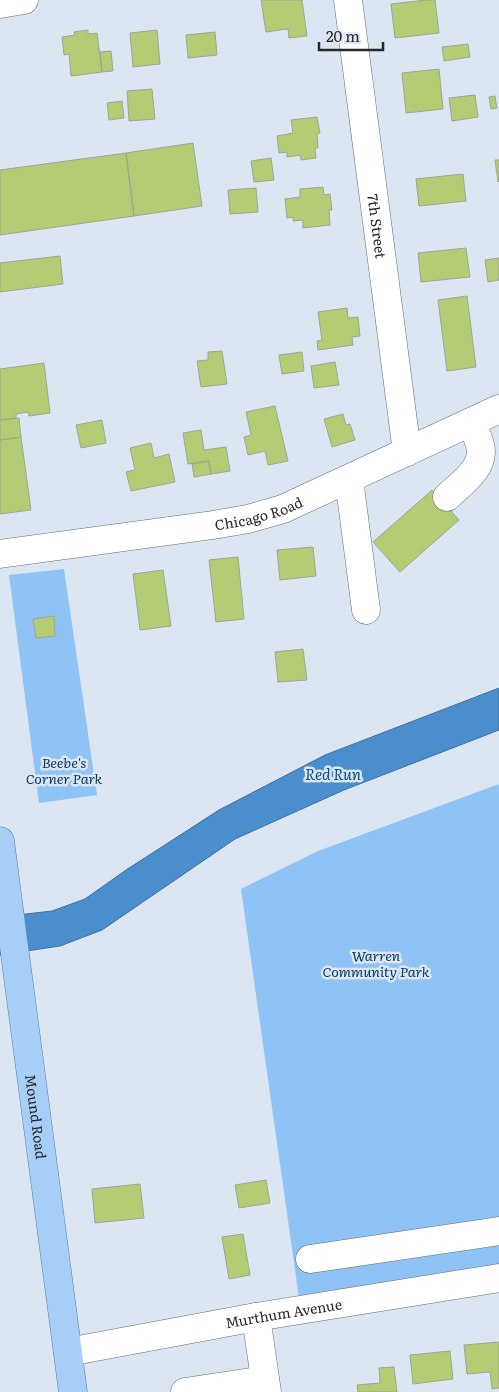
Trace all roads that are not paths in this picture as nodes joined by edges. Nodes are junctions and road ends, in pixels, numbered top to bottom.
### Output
1 (24, 0) edge
2 (348, 0) edge
3 (0, 4) edge
4 (499, 409) edge
5 (471, 422) junction
6 (407, 452) junction
7 (349, 479) junction
8 (448, 497) dead end
9 (0, 554) edge
10 (366, 610) dead end
11 (0, 841) edge
12 (499, 1231) edge
13 (310, 1259) dead end
14 (499, 1278) edge
15 (256, 1317) junction
16 (68, 1352) junction
17 (266, 1386) edge
18 (73, 1392) edge
19 (185, 1392) edge

1 - 3 street
2 - 6 street, 7th Street
4 - 5 street, Chicago Road
5 - 6 street, Chicago Road
5 - 8 street
6 - 7 street, Chicago Road
7 - 9 street, Chicago Road
7 - 10 street
11 - 16 main road, Mound Road
12 - 13 street
14 - 15 street, Murthum Avenue
15 - 16 street, Murthum Avenue
15 - 17 street
16 - 18 main road, Mound Road
17 - 19 street

